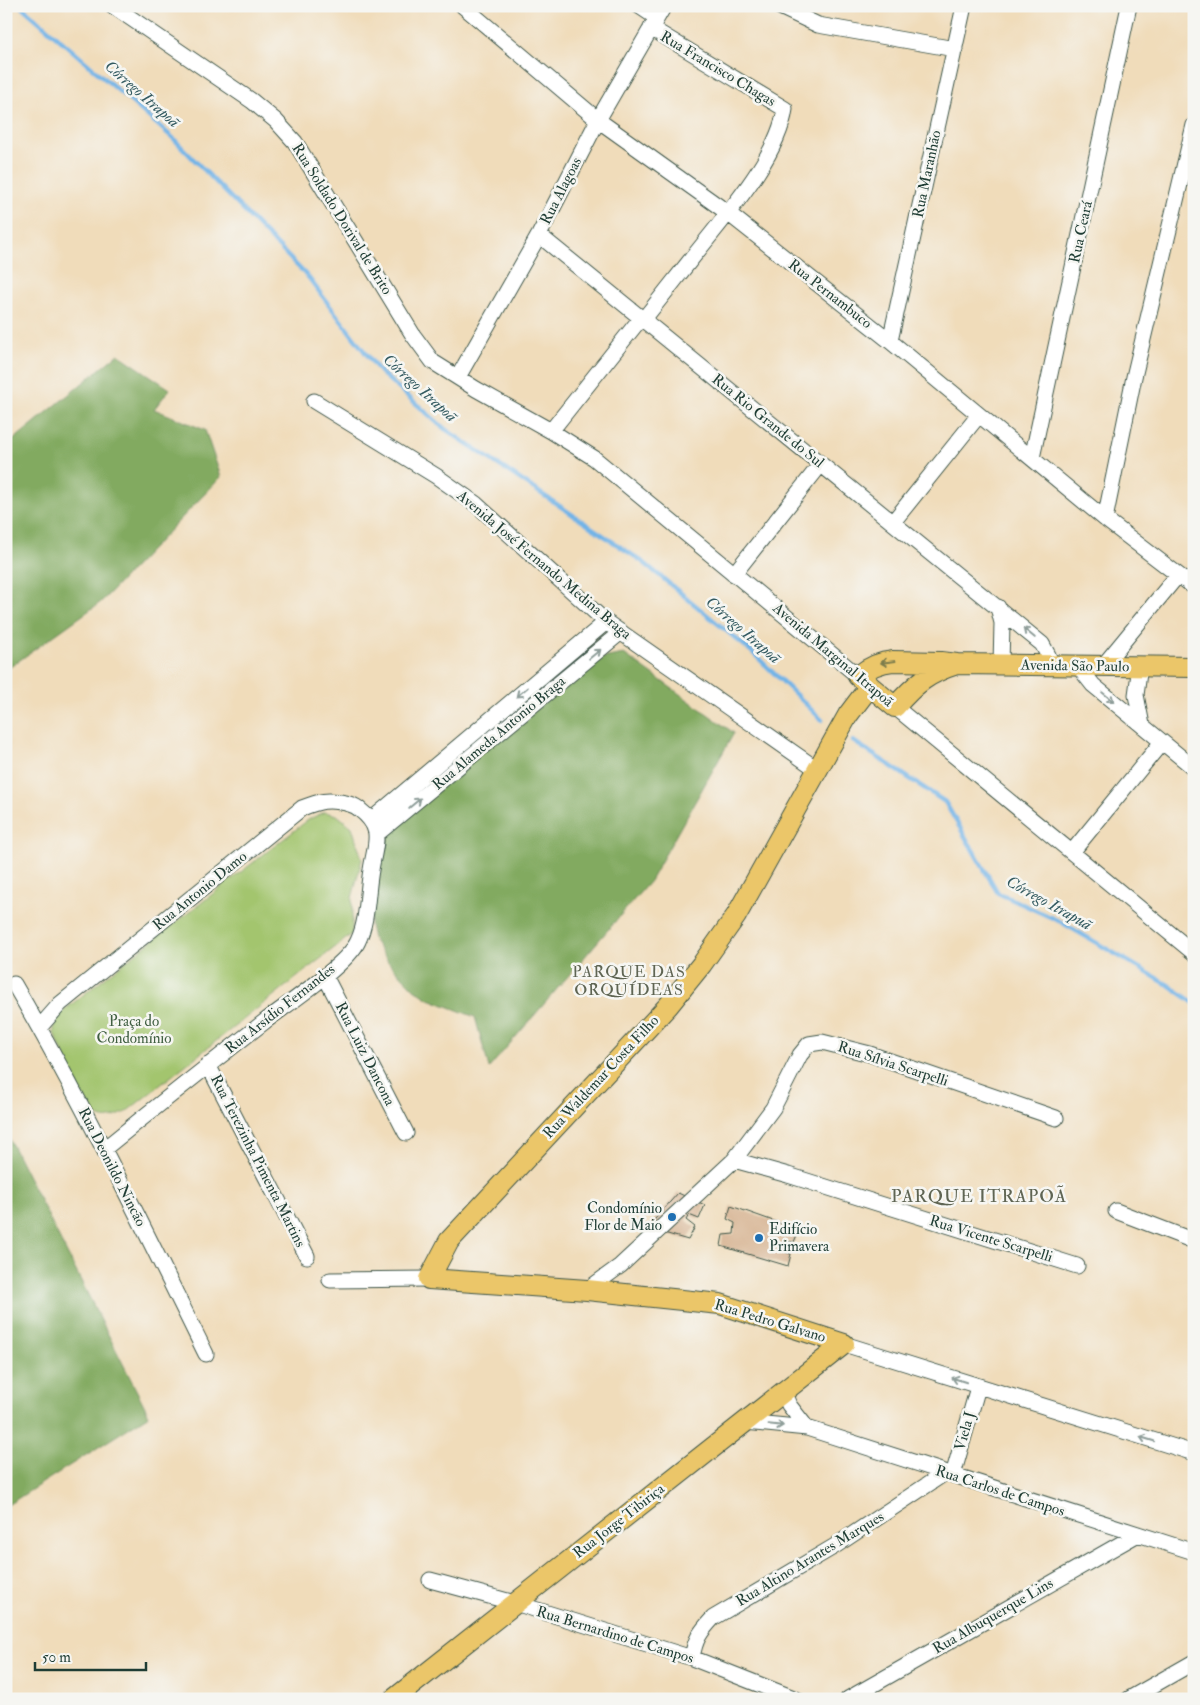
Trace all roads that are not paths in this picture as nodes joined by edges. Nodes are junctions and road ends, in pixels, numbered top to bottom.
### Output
1 (113, 6) edge
2 (463, 6) edge
3 (639, 6) edge
4 (778, 6) edge
5 (964, 6) edge
6 (1129, 6) edge
7 (657, 17) edge
8 (955, 49) junction
9 (598, 120) junction
10 (1194, 125) edge
11 (728, 213) junction
12 (539, 235) junction
13 (642, 319) junction
14 (890, 341) junction
15 (458, 376) junction
16 (314, 401) dead end
17 (979, 415) junction
18 (551, 431) junction
19 (1032, 458) junction
20 (822, 464) junction
21 (1105, 519) junction
22 (893, 522) junction
23 (734, 574) junction
24 (1178, 575) junction
25 (1194, 587) edge
26 (998, 607) junction
27 (606, 622) junction
28 (621, 632) junction
29 (957, 664) junction
30 (1001, 665) junction
31 (1051, 665) junction
32 (1078, 666) junction
33 (1103, 666) junction
34 (1140, 666) junction
35 (1194, 667) edge
36 (864, 681) junction
37 (895, 707) junction
38 (1142, 725) junction
39 (1162, 742) junction
40 (1194, 768) edge
41 (818, 770) junction
42 (374, 826) junction
43 (1072, 852) junction
44 (1194, 953) edge
45 (325, 976) junction
46 (14, 984) dead end
47 (39, 1028) junction
48 (208, 1065) junction
49 (1056, 1118) dead end
50 (406, 1133) dead end
51 (104, 1149) junction
52 (734, 1160) junction
53 (1116, 1211) dead end
54 (1194, 1241) edge
55 (307, 1256) dead end
56 (620, 1266) junction
57 (1076, 1266) dead end
58 (330, 1280) dead end
59 (428, 1280) junction
60 (587, 1290) junction
61 (620, 1294) junction
62 (844, 1344) junction
63 (206, 1354) dead end
64 (978, 1387) junction
65 (784, 1392) junction
66 (745, 1422) junction
67 (807, 1428) junction
68 (1194, 1453) edge
69 (949, 1474) junction
70 (1138, 1534) junction
71 (1194, 1552) edge
72 (430, 1580) dead end
73 (515, 1603) junction
74 (692, 1658) junction
75 (1194, 1662) edge
76 (394, 1699) edge
77 (796, 1699) edge
78 (848, 1699) edge
79 (1129, 1699) edge

1 - 15 street, Rua Soldado Dorival de Brito
2 - 9 street, Rua Pernambuco
3 - 7 street, Rua Francisco Chagas
4 - 8 street
5 - 8 street, Rua Maranhão
6 - 19 street, Rua Ceará
7 - 9 street, Rua Alagoas
7 - 11 street, Rua Francisco Chagas
8 - 14 street, Rua Maranhão
9 - 11 street, Rua Pernambuco
9 - 12 street, Rua Alagoas
10 - 21 street
11 - 13 street
11 - 14 street, Rua Pernambuco
12 - 13 street, Rua Rio Grande do Sul
12 - 15 street, Rua Alagoas
13 - 18 street
13 - 20 street, Rua Rio Grande do Sul
14 - 17 street, Rua Pernambuco
15 - 18 street, Avenida Marginal Itrapoã
16 - 27 street, Avenida José Fernando Medina Braga
17 - 19 street, Rua Pernambuco
17 - 22 street
18 - 23 street, Avenida Marginal Itrapoã
19 - 21 street, Rua Pernambuco
20 - 22 street, Rua Rio Grande do Sul
20 - 23 street
21 - 24 street, Rua Pernambuco
22 - 26 street, Rua Rio Grande do Sul
23 - 36 street, Avenida Marginal Itrapoã
24 - 25 street, Rua Pernambuco
24 - 33 street
26 - 30 street
31 -> 26 street, Rua Rio Grande do Sul
27 - 28 street, Avenida José Fernando Medina Braga
27 -> 42 street, Rua Alameda Antonio Braga
28 - 41 street, Avenida José Fernando Medina Braga
42 -> 28 street, Rua Alameda Antonio Braga
29 - 30 main road, Avenida São Paulo
29 -> 36 main road, Avenida São Paulo
29 - 37 main road, Avenida São Paulo
30 - 31 main road, Avenida São Paulo
31 - 32 main road, Avenida São Paulo
32 - 33 main road, Avenida São Paulo
32 -> 38 street
33 - 34 main road, Avenida São Paulo
34 - 35 main road, Avenida São Paulo
34 - 38 street
36 - 37 main road, Avenida Marginal Itrapoã
36 - 41 main road, Rua Waldemar Costa Filho
37 - 43 street, Avenida Marginal Itrapoã
38 - 39 street
39 - 40 street
39 - 43 street
41 - 59 main road, Rua Waldemar Costa Filho
42 - 45 street, Rua Arsídio Fernandes
42 - 47 street, Rua Antonio Damo
43 - 44 street, Avenida Marginal Itrapoã
45 - 48 street, Rua Arsídio Fernandes
45 - 50 street, Rua Luiz Dancona
46 - 47 street, Rua Deonildo Nincão
47 - 51 street, Rua Deonildo Nincão
48 - 51 street, Rua Arsídio Fernandes
48 - 55 street, Rua Terezinha Pimenta Martins
49 - 52 street, Rua Sílvia Scarpelli
51 - 63 street, Rua Deonildo Nincão
52 - 56 street, Rua Sílvia Scarpelli
52 - 57 street, Rua Vicente Scarpelli
53 - 54 street
56 - 60 street, Rua Sílvia Scarpelli
56 - 61 street
58 - 59 street, Rua Pedro Galvano
59 - 60 main road, Rua Pedro Galvano
60 - 61 main road, Rua Pedro Galvano
61 - 62 main road, Rua Pedro Galvano
64 -> 62 street, Rua Pedro Galvano
62 - 65 main road, Rua Jorge Tibiriça
68 -> 64 street, Rua Pedro Galvano
64 - 69 street, Viela J
65 - 66 main road, Rua Jorge Tibiriça
65 - 67 street
66 -> 67 street, Rua Carlos de Campos
66 - 73 main road, Rua Jorge Tibiriça
67 - 69 street, Rua Carlos de Campos
69 - 70 street, Rua Carlos de Campos
69 - 74 street, Rua Altino Arantes Marques
70 - 71 street, Rua Carlos de Campos
70 - 78 street, Rua Albuquerque Lins
72 - 73 street, Rua Bernardino de Campos
73 - 74 street, Rua Bernardino de Campos
73 - 76 main road, Rua Jorge Tibiriça
74 - 77 street, Rua Bernardino de Campos
75 - 79 street

